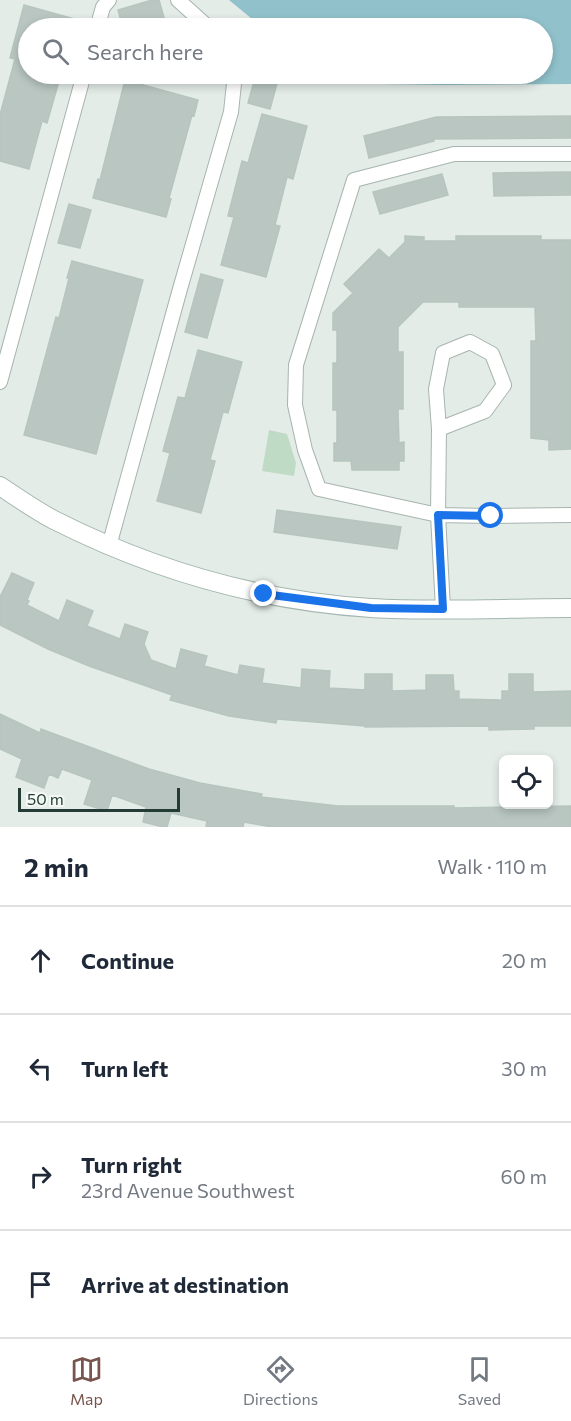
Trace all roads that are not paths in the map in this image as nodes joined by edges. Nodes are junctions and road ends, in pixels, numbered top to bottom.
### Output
1 (109, 0) edge
2 (177, 0) edge
3 (100, 18) edge
4 (198, 18) edge
5 (81, 84) edge
6 (234, 84) edge
7 (571, 154) edge
8 (0, 382) edge
9 (439, 429) junction
10 (0, 486) edge
11 (438, 515) junction
12 (571, 515) edge
13 (109, 546) junction
14 (571, 608) edge
15 (443, 609) junction

1 - 3 lane
2 - 4 lane
5 - 8 lane
6 - 13 lane
7 - 11 lane
9 - 9 lane
9 - 11 lane
10 - 13 street
11 - 12 lane
11 - 15 lane
13 - 15 street
14 - 15 street

